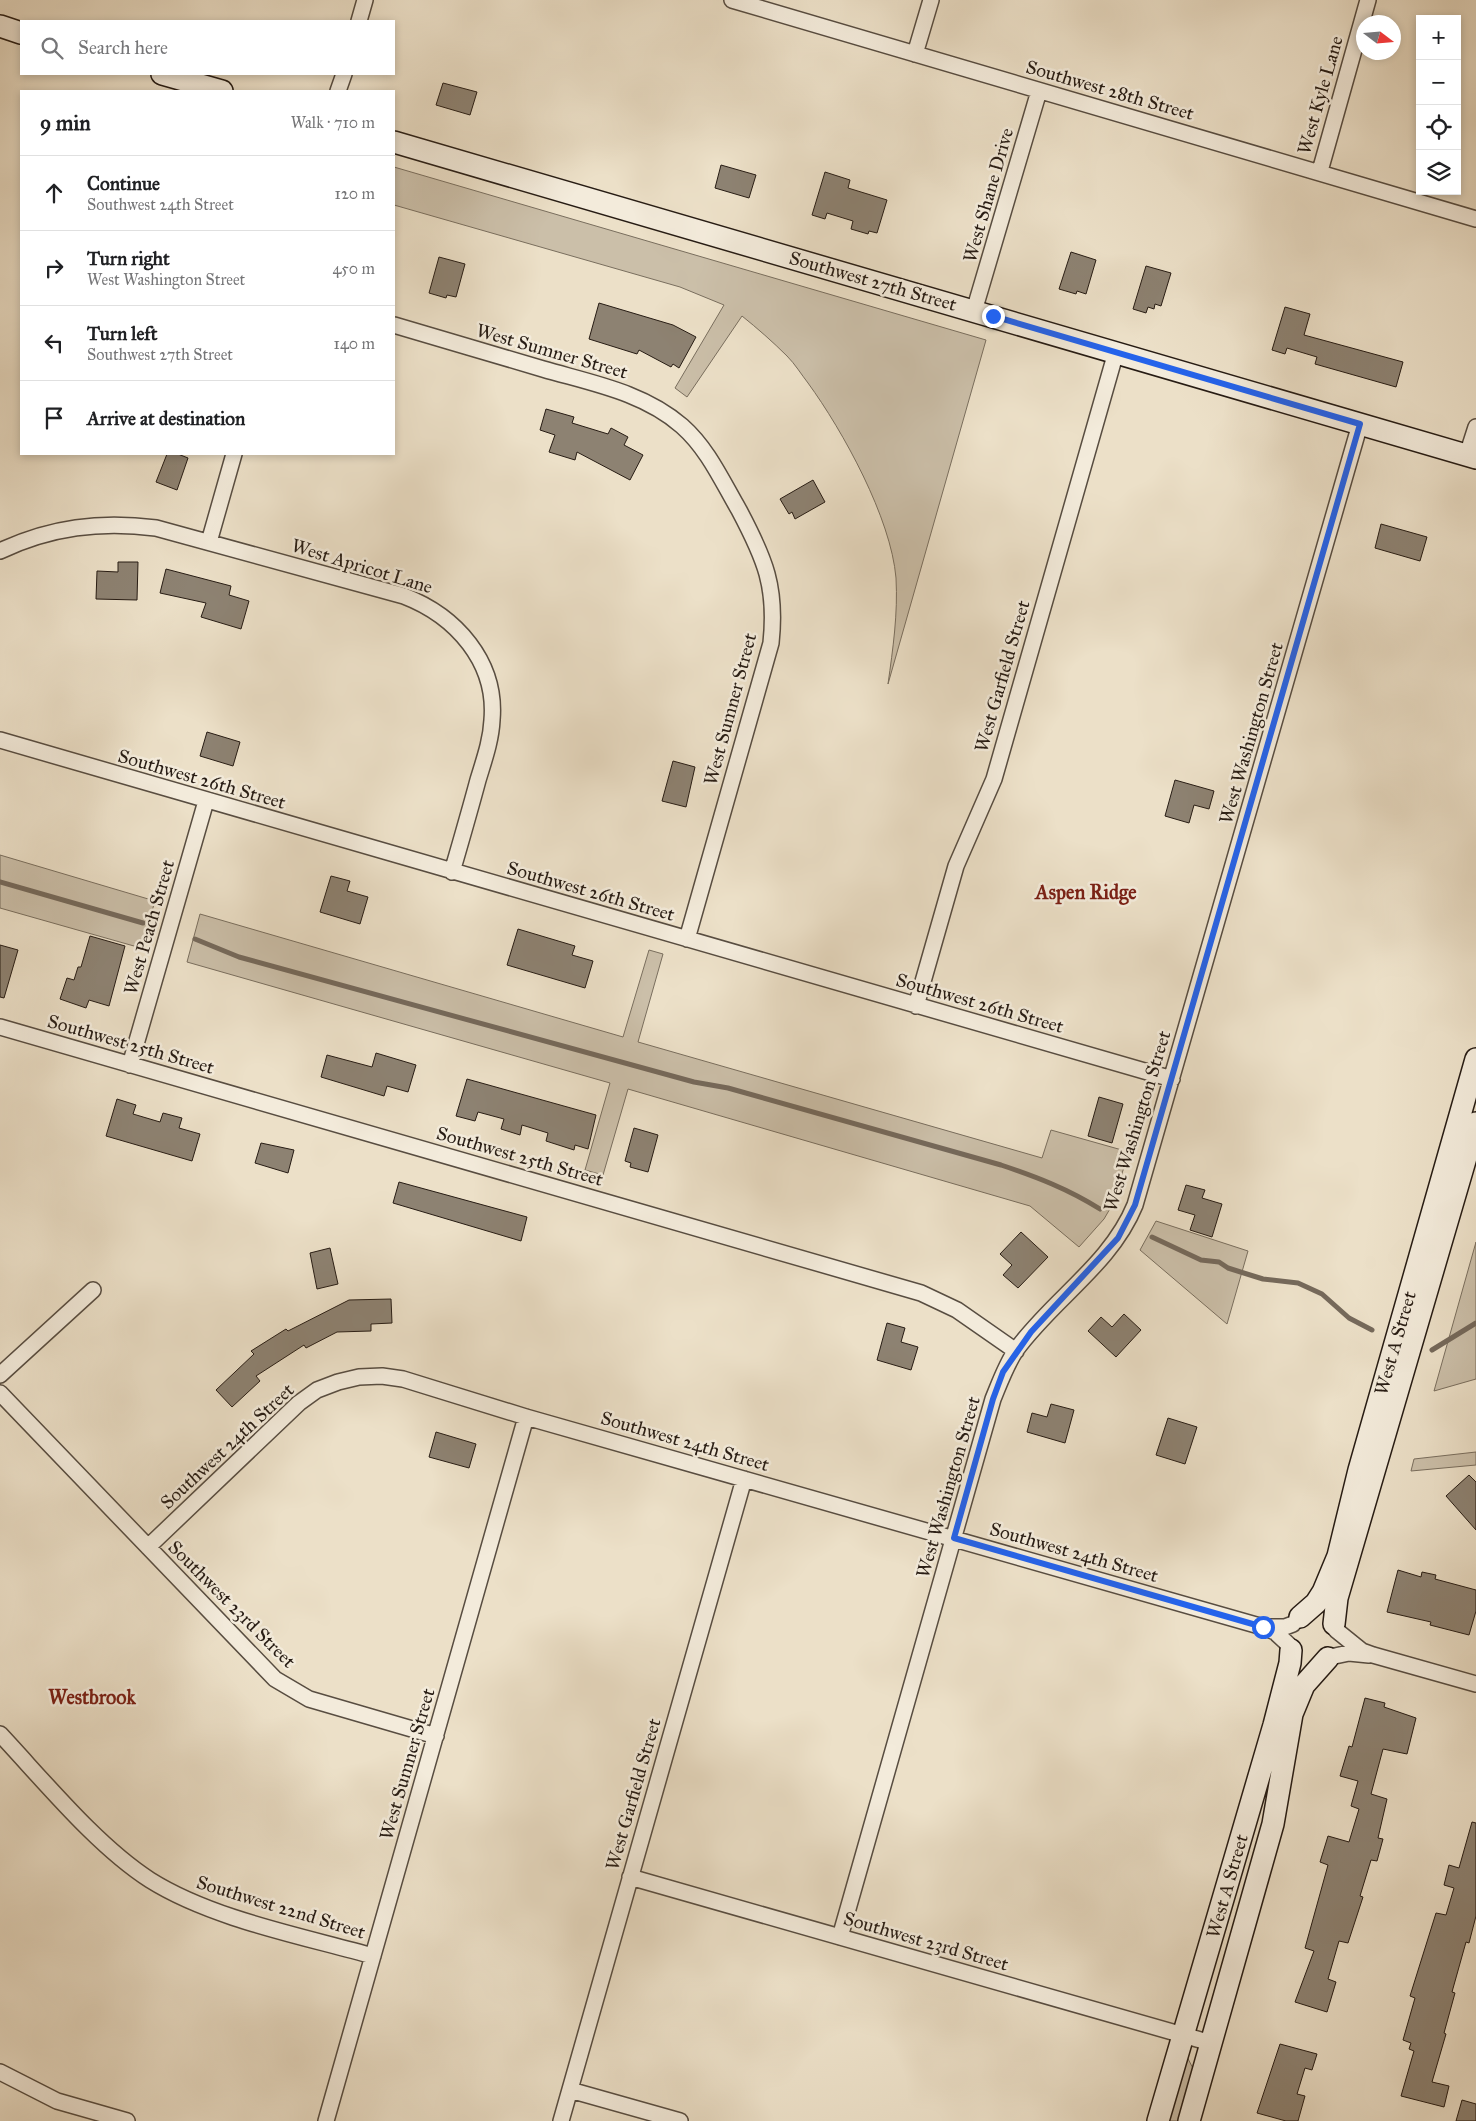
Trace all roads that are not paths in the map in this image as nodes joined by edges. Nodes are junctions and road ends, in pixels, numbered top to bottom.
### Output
1 (366, 0) edge
2 (732, 0) edge
3 (931, 0) edge
4 (1368, 0) edge
5 (359, 20) edge
6 (0, 26) edge
7 (20, 33) edge
8 (915, 54) junction
9 (166, 75) edge
10 (344, 75) edge
11 (218, 90) edge
12 (338, 90) edge
13 (1039, 91) junction
14 (395, 142) edge
15 (1320, 171) junction
16 (1476, 219) edge
17 (974, 311) junction
18 (395, 325) edge
19 (1116, 352) junction
20 (1360, 424) junction
21 (1476, 427) edge
22 (234, 455) edge
23 (1473, 457) edge
24 (209, 542) junction
25 (0, 551) edge
26 (0, 740) edge
27 (206, 801) junction
28 (452, 872) junction
29 (687, 940) junction
30 (916, 1006) junction
31 (0, 1027) edge
32 (1476, 1059) edge
33 (130, 1065) junction
34 (1172, 1079) junction
35 (1476, 1123) edge
36 (93, 1290) dead end
37 (1016, 1351) junction
38 (0, 1375) edge
39 (0, 1392) edge
40 (526, 1417) junction
41 (744, 1479) junction
42 (954, 1538) junction
43 (148, 1547) junction
44 (1335, 1627) junction
45 (1293, 1634) junction
46 (1373, 1655) junction
47 (1329, 1658) junction
48 (1476, 1684) edge
49 (0, 1734) edge
50 (436, 1736) junction
51 (630, 1877) junction
52 (840, 1937) junction
53 (373, 1956) junction
54 (1183, 2034) junction
55 (1211, 2043) junction
56 (0, 2072) edge
57 (570, 2090) junction
58 (127, 2121) edge
59 (326, 2121) edge
60 (561, 2121) edge
61 (680, 2121) edge
62 (1158, 2121) edge
63 (1189, 2121) edge

1 - 5 street
2 - 8 street, Southwest 28th Street
3 - 8 street
4 - 15 street, West Kyle Lane
6 - 7 main road
8 - 13 street, Southwest 28th Street
9 - 11 main road
10 - 12 street
13 - 15 street, Southwest 28th Street
13 - 17 street, West Shane Drive
14 - 17 main road, Southwest 27th Street
15 - 16 street, Southwest 28th Street
17 - 19 main road, Southwest 27th Street
18 - 29 street, West Sumner Street
19 - 20 main road, Southwest 27th Street
19 - 30 street, West Garfield Street
20 - 23 main road, Southwest 27th Street
20 - 34 street, West Washington Street
21 - 23 street
22 - 24 street
24 - 25 street, West Apricot Lane
24 - 28 street, West Apricot Lane
26 - 27 street, Southwest 26th Street
27 - 28 street, Southwest 26th Street
27 - 33 street, West Peach Street
28 - 29 street, Southwest 26th Street
29 - 30 street, Southwest 26th Street
30 - 34 street, Southwest 26th Street
31 - 33 street, Southwest 25th Street
32 - 45 main road, West A Street
33 - 37 street, Southwest 25th Street
34 - 37 street, West Washington Street
35 - 44 main road, West A Street
36 - 38 street
37 - 42 street, West Washington Street
39 - 43 street, Southwest 23rd Street
40 - 41 street, Southwest 24th Street
40 - 43 street, Southwest 24th Street
40 - 50 street, West Sumner Street
41 - 42 street, Southwest 24th Street
41 - 51 street, West Garfield Street
42 - 45 street, Southwest 24th Street
42 - 52 street, West Washington Street
43 - 50 street, Southwest 23rd Street
44 - 45 main road
44 - 46 street
44 - 47 main road
45 - 47 main road
45 - 54 main road, West A Street
46 - 47 street
46 - 48 street
47 - 55 main road, West A Street
49 - 53 street, Southwest 22nd Street
50 - 53 street, West Sumner Street
51 - 52 street, Southwest 23rd Street
51 - 57 street, West Garfield Street
52 - 54 street, Southwest 23rd Street
53 - 59 street, West Sumner Street
54 - 55 street, Southwest 23rd Street
54 - 62 main road, West A Street
55 - 63 main road, West A Street
56 - 58 street
57 - 60 street, West Garfield Street
57 - 61 street

